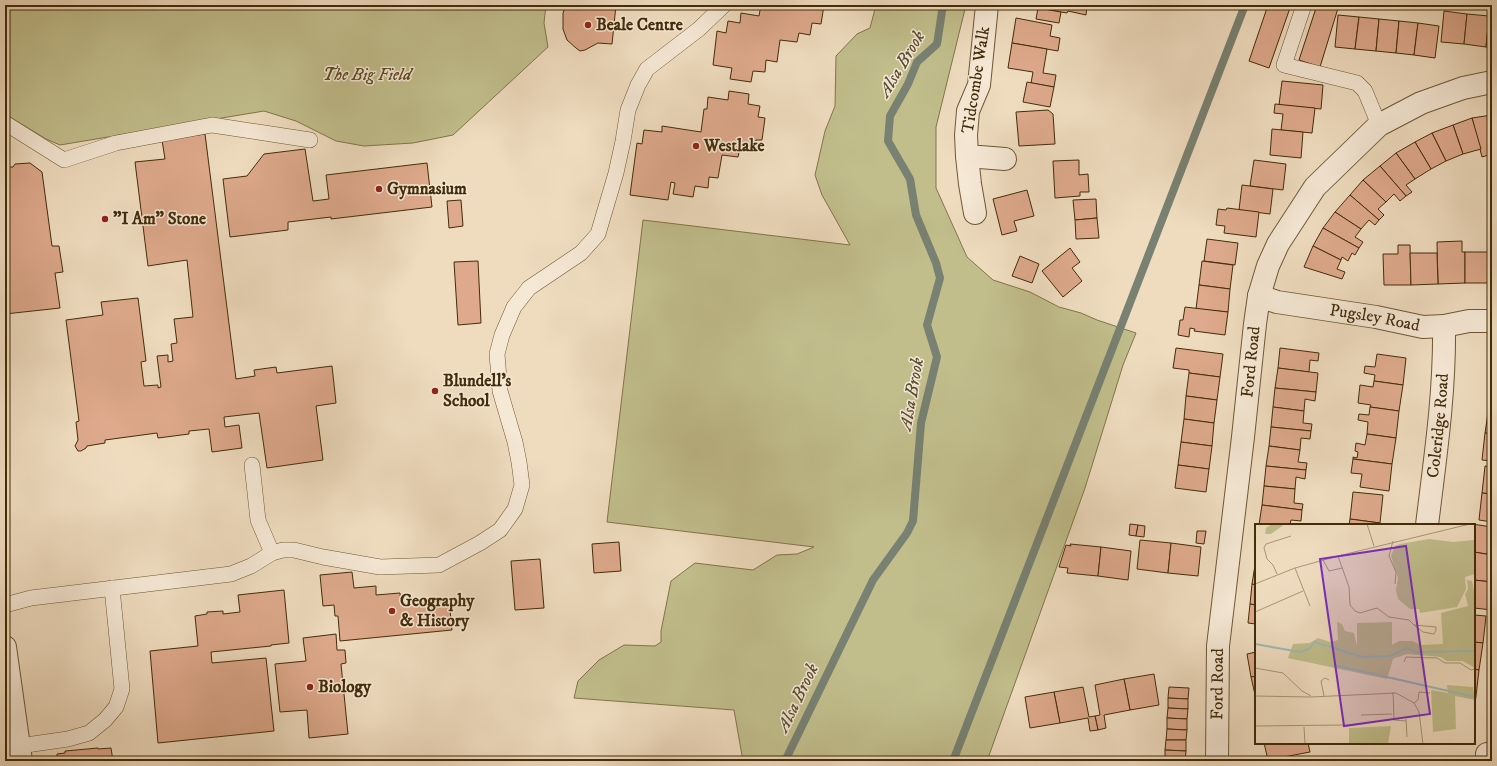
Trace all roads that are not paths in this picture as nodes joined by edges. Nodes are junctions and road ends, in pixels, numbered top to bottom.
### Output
1 (708, 5) edge
2 (724, 5) edge
3 (987, 5) edge
4 (1304, 5) edge
5 (699, 29) junction
6 (1492, 82) edge
7 (5, 123) edge
8 (1379, 125) junction
9 (310, 140) dead end
10 (967, 156) junction
11 (1005, 159) dead end
12 (975, 213) dead end
13 (1259, 296) junction
14 (1492, 321) edge
15 (1444, 326) junction
16 (252, 465) dead end
17 (1427, 524) edge
18 (272, 553) junction
19 (112, 588) junction
20 (5, 605) edge
21 (5, 647) edge
22 (20, 753) edge
23 (1217, 761) edge

1 - 5 lane
2 - 5 lane
3 - 10 street, Tidcombe Walk
4 - 8 lane
5 - 18 lane
6 - 8 street, Ford Road
7 - 9 lane
8 - 13 street, Ford Road
10 - 11 street, Tidcombe Walk
10 - 12 street, Tidcombe Walk
13 - 15 street, Pugsley Road
13 - 23 street, Ford Road
14 - 15 street, Pugsley Road
15 - 17 street, Coleridge Road
16 - 18 lane
18 - 19 lane
19 - 20 lane
19 - 22 lane
21 - 22 street

